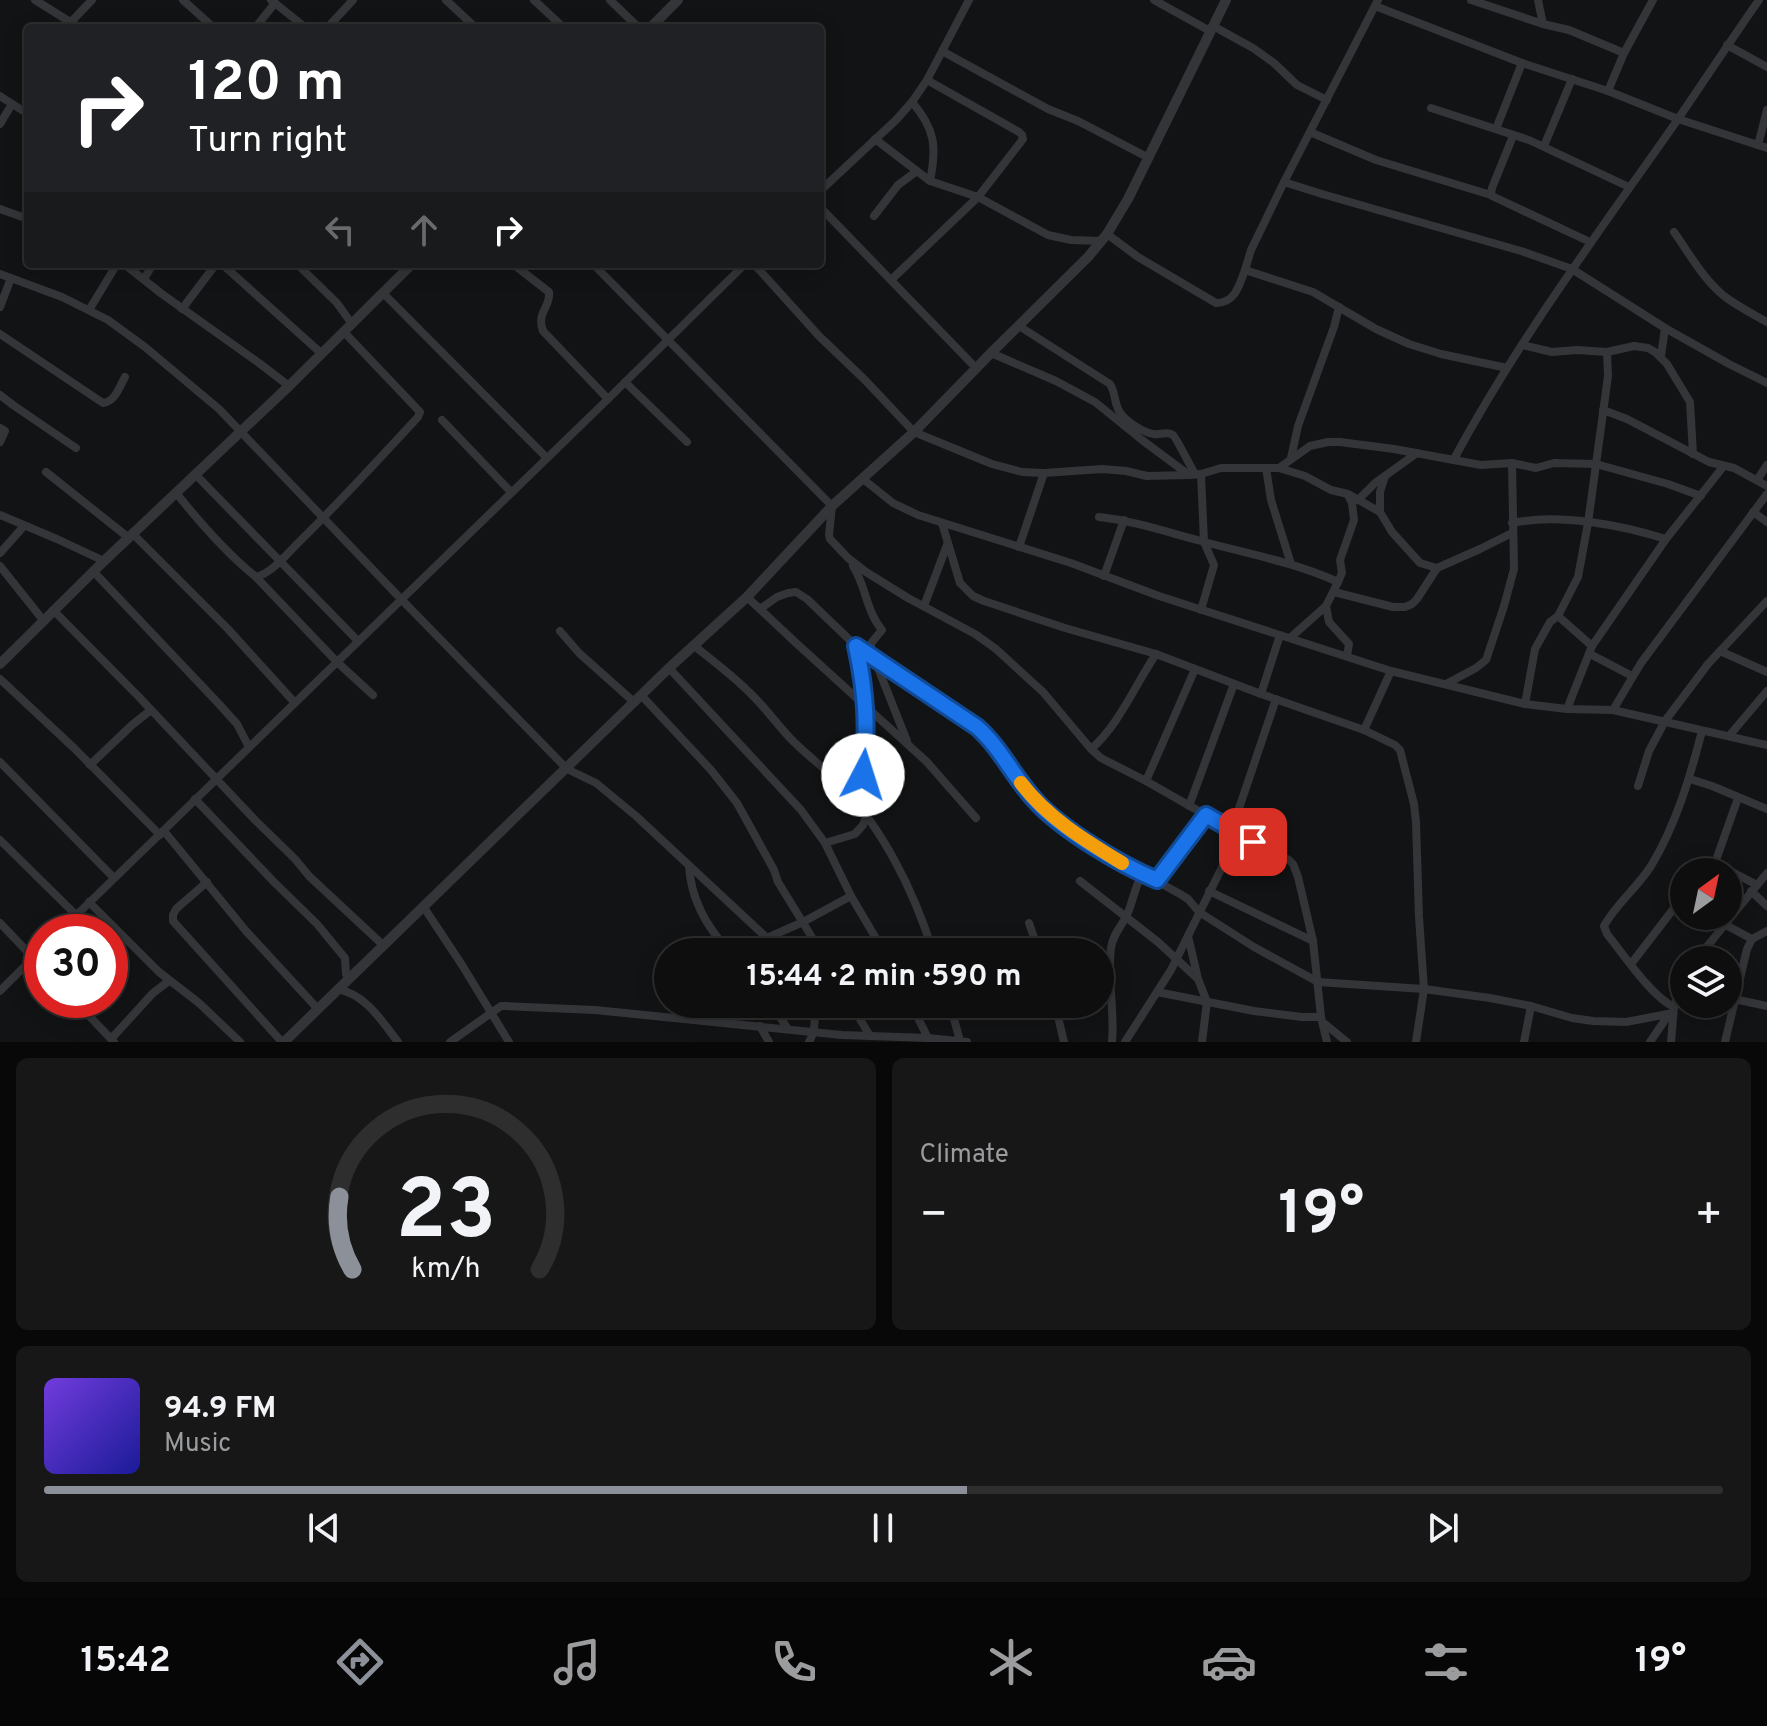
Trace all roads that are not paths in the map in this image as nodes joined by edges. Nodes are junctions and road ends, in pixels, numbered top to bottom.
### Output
1 (35, 0) edge
2 (92, 0) edge
3 (183, 0) edge
4 (353, 0) edge
5 (446, 0) edge
6 (534, 0) edge
7 (610, 0) edge
8 (678, 0) edge
9 (969, 0) edge
10 (1154, 0) edge
11 (1226, 0) edge
12 (1471, 0) edge
13 (1538, 0) edge
14 (1653, 0) edge
15 (1759, 0) edge
16 (273, 2) edge
17 (1377, 3) edge
18 (71, 22) junction
19 (74, 24) edge
20 (210, 24) edge
21 (258, 24) edge
22 (294, 24) edge
23 (331, 24) edge
24 (472, 24) edge
25 (560, 24) edge
26 (635, 24) edge
27 (654, 24) edge
28 (1543, 24) junction
29 (1212, 28) junction
30 (1727, 45) junction
31 (942, 51) junction
32 (1624, 53) junction
33 (1522, 63) junction
34 (1767, 67) edge
35 (1572, 79) junction
36 (927, 80) junction
37 (1608, 91) junction
38 (0, 96) edge
39 (1327, 100) junction
40 (912, 102) junction
41 (12, 104) junction
42 (1431, 108) dead end
43 (1767, 110) edge
44 (24, 112) edge
45 (1678, 119) junction
46 (0, 124) edge
47 (1496, 129) junction
48 (1310, 132) junction
49 (1513, 136) junction
50 (875, 139) junction
51 (1544, 146) junction
52 (1763, 147) edge
53 (1149, 158) junction
54 (917, 171) junction
55 (930, 181) junction
56 (1284, 182) junction
57 (824, 187) edge
58 (1629, 187) junction
59 (1491, 195) junction
60 (978, 197) junction
61 (0, 209) edge
62 (824, 211) edge
63 (874, 216) dead end
64 (24, 218) edge
65 (1674, 232) dead end
66 (1104, 237) junction
67 (1590, 242) junction
68 (115, 268) edge
69 (129, 268) edge
70 (151, 268) edge
71 (216, 268) edge
72 (224, 268) edge
73 (301, 268) edge
74 (408, 268) edge
75 (517, 268) edge
76 (597, 268) edge
77 (741, 268) edge
78 (758, 268) edge
79 (1572, 269) junction
80 (1245, 270) junction
81 (0, 274) edge
82 (11, 278) junction
83 (144, 279) junction
84 (891, 280) junction
85 (383, 293) junction
86 (0, 307) edge
87 (1339, 307) junction
88 (182, 309) junction
89 (89, 310) junction
90 (1767, 322) edge
91 (1019, 326) junction
92 (348, 328) junction
93 (1665, 328) junction
94 (0, 334) edge
95 (667, 340) junction
96 (1522, 345) junction
97 (1607, 352) junction
98 (991, 353) junction
99 (322, 354) junction
100 (1661, 356) junction
101 (976, 368) junction
102 (1507, 368) junction
103 (125, 377) dead end
104 (625, 382) junction
105 (1767, 383) edge
106 (289, 386) junction
107 (0, 395) edge
108 (608, 399) junction
109 (1603, 410) junction
110 (442, 420) dead end
111 (0, 428) edge
112 (241, 431) junction
113 (914, 432) junction
114 (0, 442) edge
115 (687, 442) dead end
116 (76, 448) dead end
117 (1417, 453) junction
118 (1693, 454) junction
119 (547, 458) junction
120 (1290, 459) junction
121 (1454, 459) junction
122 (1512, 463) junction
123 (1596, 464) junction
124 (1767, 465) edge
125 (1723, 467) junction
126 (1266, 468) junction
127 (1279, 468) junction
128 (46, 472) dead end
129 (1044, 473) junction
130 (195, 474) junction
131 (1195, 474) junction
132 (1385, 476) junction
133 (863, 479) junction
134 (1757, 480) junction
135 (1767, 486) edge
136 (511, 492) junction
137 (177, 494) junction
138 (1348, 494) junction
139 (1767, 494) edge
140 (1701, 496) junction
141 (1358, 500) junction
142 (832, 506) junction
143 (1380, 512) junction
144 (1753, 512) junction
145 (0, 515) edge
146 (1099, 517) dead end
147 (323, 518) junction
148 (1124, 520) junction
149 (1767, 522) edge
150 (942, 523) junction
151 (1588, 523) junction
152 (24, 526) junction
153 (1512, 528) junction
154 (131, 536) junction
155 (1666, 539) junction
156 (1204, 542) junction
157 (947, 544) junction
158 (1019, 547) junction
159 (0, 553) edge
160 (848, 558) junction
161 (104, 561) junction
162 (279, 562) junction
163 (1291, 564) junction
164 (0, 566) edge
165 (1437, 568) junction
166 (93, 571) junction
167 (1104, 576) junction
168 (256, 577) junction
169 (1338, 582) junction
170 (1334, 592) junction
171 (747, 597) junction
172 (401, 599) junction
173 (1767, 601) edge
174 (924, 606) junction
175 (1326, 606) junction
176 (760, 609) junction
177 (53, 610) junction
178 (1201, 610) junction
179 (1558, 616) junction
180 (43, 620) junction
181 (560, 631) dead end
182 (1285, 637) junction
183 (358, 641) junction
184 (693, 645) junction
185 (856, 646) junction
186 (1591, 650) junction
187 (1720, 651) junction
188 (1156, 654) junction
189 (1347, 656) junction
190 (873, 657) junction
191 (1, 661) edge
192 (337, 662) junction
193 (669, 668) junction
194 (1195, 669) junction
195 (1391, 671) junction
196 (1767, 672) edge
197 (1632, 676) junction
198 (0, 679) edge
199 (1234, 684) junction
200 (1445, 684) junction
201 (1767, 691) edge
202 (1261, 694) junction
203 (373, 695) dead end
204 (638, 698) junction
205 (1276, 699) junction
206 (295, 703) junction
207 (1525, 704) junction
208 (866, 706) junction
209 (1567, 709) junction
210 (151, 710) junction
211 (1613, 710) junction
212 (1665, 721) junction
213 (1364, 730) junction
214 (1702, 731) junction
215 (1729, 736) junction
216 (908, 745) junction
217 (1767, 745) edge
218 (249, 747) junction
219 (1091, 749) junction
220 (0, 762) edge
221 (90, 765) junction
222 (567, 769) junction
223 (216, 779) junction
224 (1690, 779) junction
225 (1146, 781) junction
226 (1638, 786) dead end
227 (1738, 798) junction
228 (195, 799) junction
229 (1189, 806) junction
230 (1767, 809) edge
231 (1206, 815) junction
232 (866, 816) junction
233 (976, 818) dead end
234 (1236, 831) junction
235 (162, 833) junction
236 (0, 840) edge
237 (825, 843) junction
238 (689, 866) junction
239 (1767, 873) edge
240 (1142, 874) junction
241 (114, 878) junction
242 (1157, 880) junction
243 (1080, 881) dead end
244 (207, 882) junction
245 (1754, 888) junction
246 (1209, 891) junction
247 (851, 896) junction
248 (89, 902) junction
249 (1742, 904) edge
250 (423, 906) junction
251 (1767, 906) edge
252 (1199, 912) junction
253 (1670, 913) edge
254 (75, 914) edge
255 (77, 914) edge
256 (1126, 917) junction
257 (803, 922) junction
258 (0, 923) edge
259 (1029, 923) dead end
260 (1722, 930) edge
261 (1735, 930) edge
262 (1767, 931) edge
263 (1188, 936) junction
264 (718, 938) edge
265 (767, 938) joint
266 (813, 938) edge
267 (876, 938) edge
268 (928, 938) edge
269 (1034, 938) edge
270 (1752, 939) junction
271 (1313, 941) junction
272 (383, 945) junction
273 (1708, 946) edge
274 (24, 948) edge
275 (1176, 958) junction
276 (1631, 964) junction
277 (24, 967) edge
278 (1742, 968) edge
279 (348, 979) junction
280 (1198, 979) junction
281 (169, 981) junction
282 (1318, 982) junction
283 (338, 989) junction
284 (1424, 989) junction
285 (0, 991) edge
286 (1157, 992) junction
287 (1742, 1001) edge
288 (1207, 1002) junction
289 (1531, 1006) junction
290 (1767, 1006) edge
291 (317, 1008) junction
292 (1670, 1009) edge
293 (1670, 1011) edge
294 (492, 1014) junction
295 (1670, 1014) edge
296 (91, 1018) edge
297 (781, 1018) edge
298 (815, 1018) edge
299 (859, 1018) edge
300 (918, 1018) edge
301 (953, 1018) edge
302 (1058, 1018) edge
303 (1672, 1018) edge
304 (1730, 1018) edge
305 (1323, 1020) junction
306 (760, 1026) junction
307 (788, 1029) junction
308 (815, 1032) junction
309 (870, 1036) junction
310 (928, 1038) junction
311 (845, 1039) edge
312 (112, 1040) edge
313 (957, 1041) edge
314 (240, 1042) edge
315 (283, 1042) edge
316 (398, 1042) edge
317 (450, 1042) edge
318 (509, 1042) edge
319 (769, 1042) edge
320 (809, 1042) edge
321 (967, 1042) edge
322 (1064, 1042) edge
323 (1112, 1042) edge
324 (1125, 1042) edge
325 (1202, 1042) edge
326 (1327, 1042) edge
327 (1347, 1042) edge
328 (1416, 1042) edge
329 (1524, 1042) edge
330 (1650, 1042) edge
331 (1671, 1042) edge
332 (1725, 1042) edge

1 - 18 street
2 - 18 street
3 - 20 street
4 - 23 street
5 - 24 street
6 - 25 street
7 - 26 street
8 - 27 street
9 - 31 street
10 - 29 street
11 - 29 street
12 - 28 street
13 - 28 street
14 - 32 street
15 - 30 street
16 - 21 street
16 - 22 street
17 - 33 street
17 - 39 street
18 - 19 street
28 - 32 street
29 - 39 street
29 - 53 street
30 - 34 street
30 - 45 street
31 - 36 street
31 - 53 street
32 - 37 street
33 - 35 street
33 - 47 street
35 - 37 street
35 - 51 street
36 - 40 street
36 - 60 street
37 - 45 street
38 - 41 street
39 - 48 street
40 - 50 street
40 - 55 street
41 - 44 street
41 - 46 street
42 - 47 street
43 - 52 street
45 - 52 street
45 - 58 street
47 - 49 street
48 - 56 street
48 - 59 street
49 - 51 street
49 - 59 street
50 - 54 street
50 - 57 street
51 - 58 street
53 - 66 street
54 - 55 street
54 - 63 street
55 - 60 street
56 - 79 street
56 - 80 street
58 - 67 street
59 - 67 street
60 - 66 street
60 - 84 street
61 - 64 street
62 - 84 street
65 - 90 street
66 - 80 street
66 - 91 street
67 - 79 street
68 - 89 street
69 - 83 street
70 - 83 street
71 - 88 street
72 - 99 street
73 - 92 street
74 - 85 street
75 - 108 street
76 - 95 street
77 - 95 street
78 - 113 street
79 - 93 street
79 - 96 street
80 - 87 street
81 - 82 street
82 - 86 street
82 - 89 street
83 - 88 street
84 - 101 street
85 - 92 street
85 - 119 street
87 - 102 street
87 - 120 street
88 - 106 street
89 - 112 street
91 - 98 street
91 - 131 street
92 - 99 street
92 - 147 street
93 - 100 street
93 - 105 street
94 - 103 street
95 - 104 street
95 - 142 street
96 - 97 street
96 - 102 street
97 - 100 street
97 - 109 street
98 - 101 street
98 - 131 street
99 - 106 street
100 - 118 street
101 - 113 street
102 - 121 street
104 - 108 street
104 - 115 street
106 - 112 street
107 - 116 street
108 - 119 street
109 - 118 street
109 - 123 street
110 - 136 street
111 - 114 street
112 - 130 street
112 - 147 street
113 - 129 street
113 - 133 street
117 - 120 street
117 - 121 street
117 - 132 street
118 - 125 street
119 - 136 street
120 - 127 street
121 - 122 street
122 - 123 street
122 - 153 street
123 - 140 street
123 - 151 street
124 - 134 street
125 - 134 street
125 - 140 street
126 - 127 street
126 - 131 street
126 - 163 street
127 - 138 street
128 - 154 street
129 - 131 street
129 - 158 street
130 - 137 street
130 - 162 street
131 - 156 street
132 - 141 street
132 - 143 street
133 - 142 street
133 - 150 street
134 - 135 street
136 - 172 street
137 - 154 street
137 - 168 street
138 - 141 street
138 - 169 street
139 - 144 street
140 - 155 street
141 - 143 street
142 - 160 street
142 - 171 street
143 - 165 street
144 - 149 street
144 - 197 street
145 - 152 street
146 - 148 street
147 - 162 street
147 - 172 street
148 - 156 street
148 - 167 street
150 - 157 street
150 - 158 street
151 - 153 street
151 - 155 street
151 - 179 street
152 - 159 street
152 - 161 street
153 - 165 street
153 - 200 street
154 - 161 street
154 - 206 street
155 - 186 street
156 - 163 street
156 - 178 street
157 - 174 street
157 - 188 street
158 - 167 street
160 - 174 street
160 - 190 street
161 - 166 street
162 - 168 street
162 - 183 street
163 - 169 street
164 - 180 street
165 - 170 street
166 - 177 street
166 - 218 street
167 - 178 street
168 - 192 street
169 - 170 street
170 - 175 street
171 - 176 street
171 - 184 street
172 - 183 street
172 - 222 street
173 - 187 street
174 - 219 street
175 - 182 street
175 - 189 street
176 - 185 street
176 - 208 street
177 - 180 street
177 - 210 street
178 - 182 street
179 - 186 street
179 - 207 street
180 - 191 street
181 - 204 street
182 - 189 street
182 - 202 street
183 - 192 street
184 - 193 street
184 - 232 street
185 - 190 street
185 - 208 street
186 - 197 street
186 - 209 street
187 - 196 street
187 - 212 street
188 - 194 street
188 - 219 street
189 - 195 street
190 - 216 street
190 - 240 street
192 - 203 street
192 - 206 street
193 - 204 street
193 - 237 street
194 - 199 street
194 - 225 street
195 - 200 street
195 - 213 street
197 - 211 street
198 - 221 street
199 - 202 street
199 - 229 street
200 - 207 street
201 - 215 street
202 - 205 street
204 - 222 street
204 - 257 street
205 - 213 street
205 - 234 street
206 - 218 street
207 - 209 street
208 - 216 street
208 - 232 street
209 - 211 street
210 - 221 street
210 - 223 street
211 - 212 street
212 - 214 street
212 - 226 street
213 - 284 street
214 - 215 street
214 - 224 street
215 - 217 street
216 - 233 street
218 - 223 street
219 - 225 street
220 - 241 street
221 - 235 street
222 - 238 street
222 - 250 street
223 - 228 street
223 - 272 street
224 - 227 street
224 - 276 street
225 - 229 street
227 - 230 street
227 - 245 street
228 - 235 street
228 - 279 street
229 - 231 street
231 - 234 street
231 - 242 street
232 - 237 street
232 - 268 street
234 - 246 street
234 - 271 street
235 - 241 street
235 - 244 street
236 - 254 street
237 - 247 street
238 - 264 street
238 - 265 street
239 - 245 street
240 - 242 street
240 - 256 street
241 - 248 street
242 - 252 street
243 - 256 street
244 - 291 street
244 - 315 street
245 - 249 street
245 - 251 street
246 - 252 street
246 - 271 street
247 - 257 street
247 - 267 street
248 - 255 street
248 - 281 street
250 - 272 street
250 - 294 street
252 - 263 street
252 - 282 street
253 - 276 street
256 - 275 street
256 - 323 street
257 - 265 street
257 - 266 street
258 - 274 street
259 - 269 street
260 - 273 street
261 - 270 street
262 - 270 street
263 - 275 street
263 - 280 street
270 - 278 street
271 - 282 street
272 - 279 street
275 - 280 street
275 - 286 street
276 - 292 street
277 - 285 street
279 - 283 street
280 - 288 street
281 - 312 street
281 - 314 street
282 - 284 street
282 - 305 street
283 - 291 street
283 - 316 street
284 - 289 street
284 - 328 street
286 - 288 street
286 - 324 street
287 - 290 street
288 - 305 street
288 - 325 street
289 - 293 street
289 - 329 street
291 - 315 street
294 - 306 street
294 - 317 street
294 - 318 street
295 - 330 street
296 - 312 street
297 - 307 street
298 - 308 street
299 - 309 street
300 - 310 street
301 - 313 street
302 - 322 street
303 - 331 street
304 - 332 street
305 - 326 street
305 - 327 street
306 - 307 street
306 - 319 street
307 - 308 street
308 - 311 street
308 - 320 street
309 - 310 street
309 - 311 street
310 - 313 street
313 - 321 street

